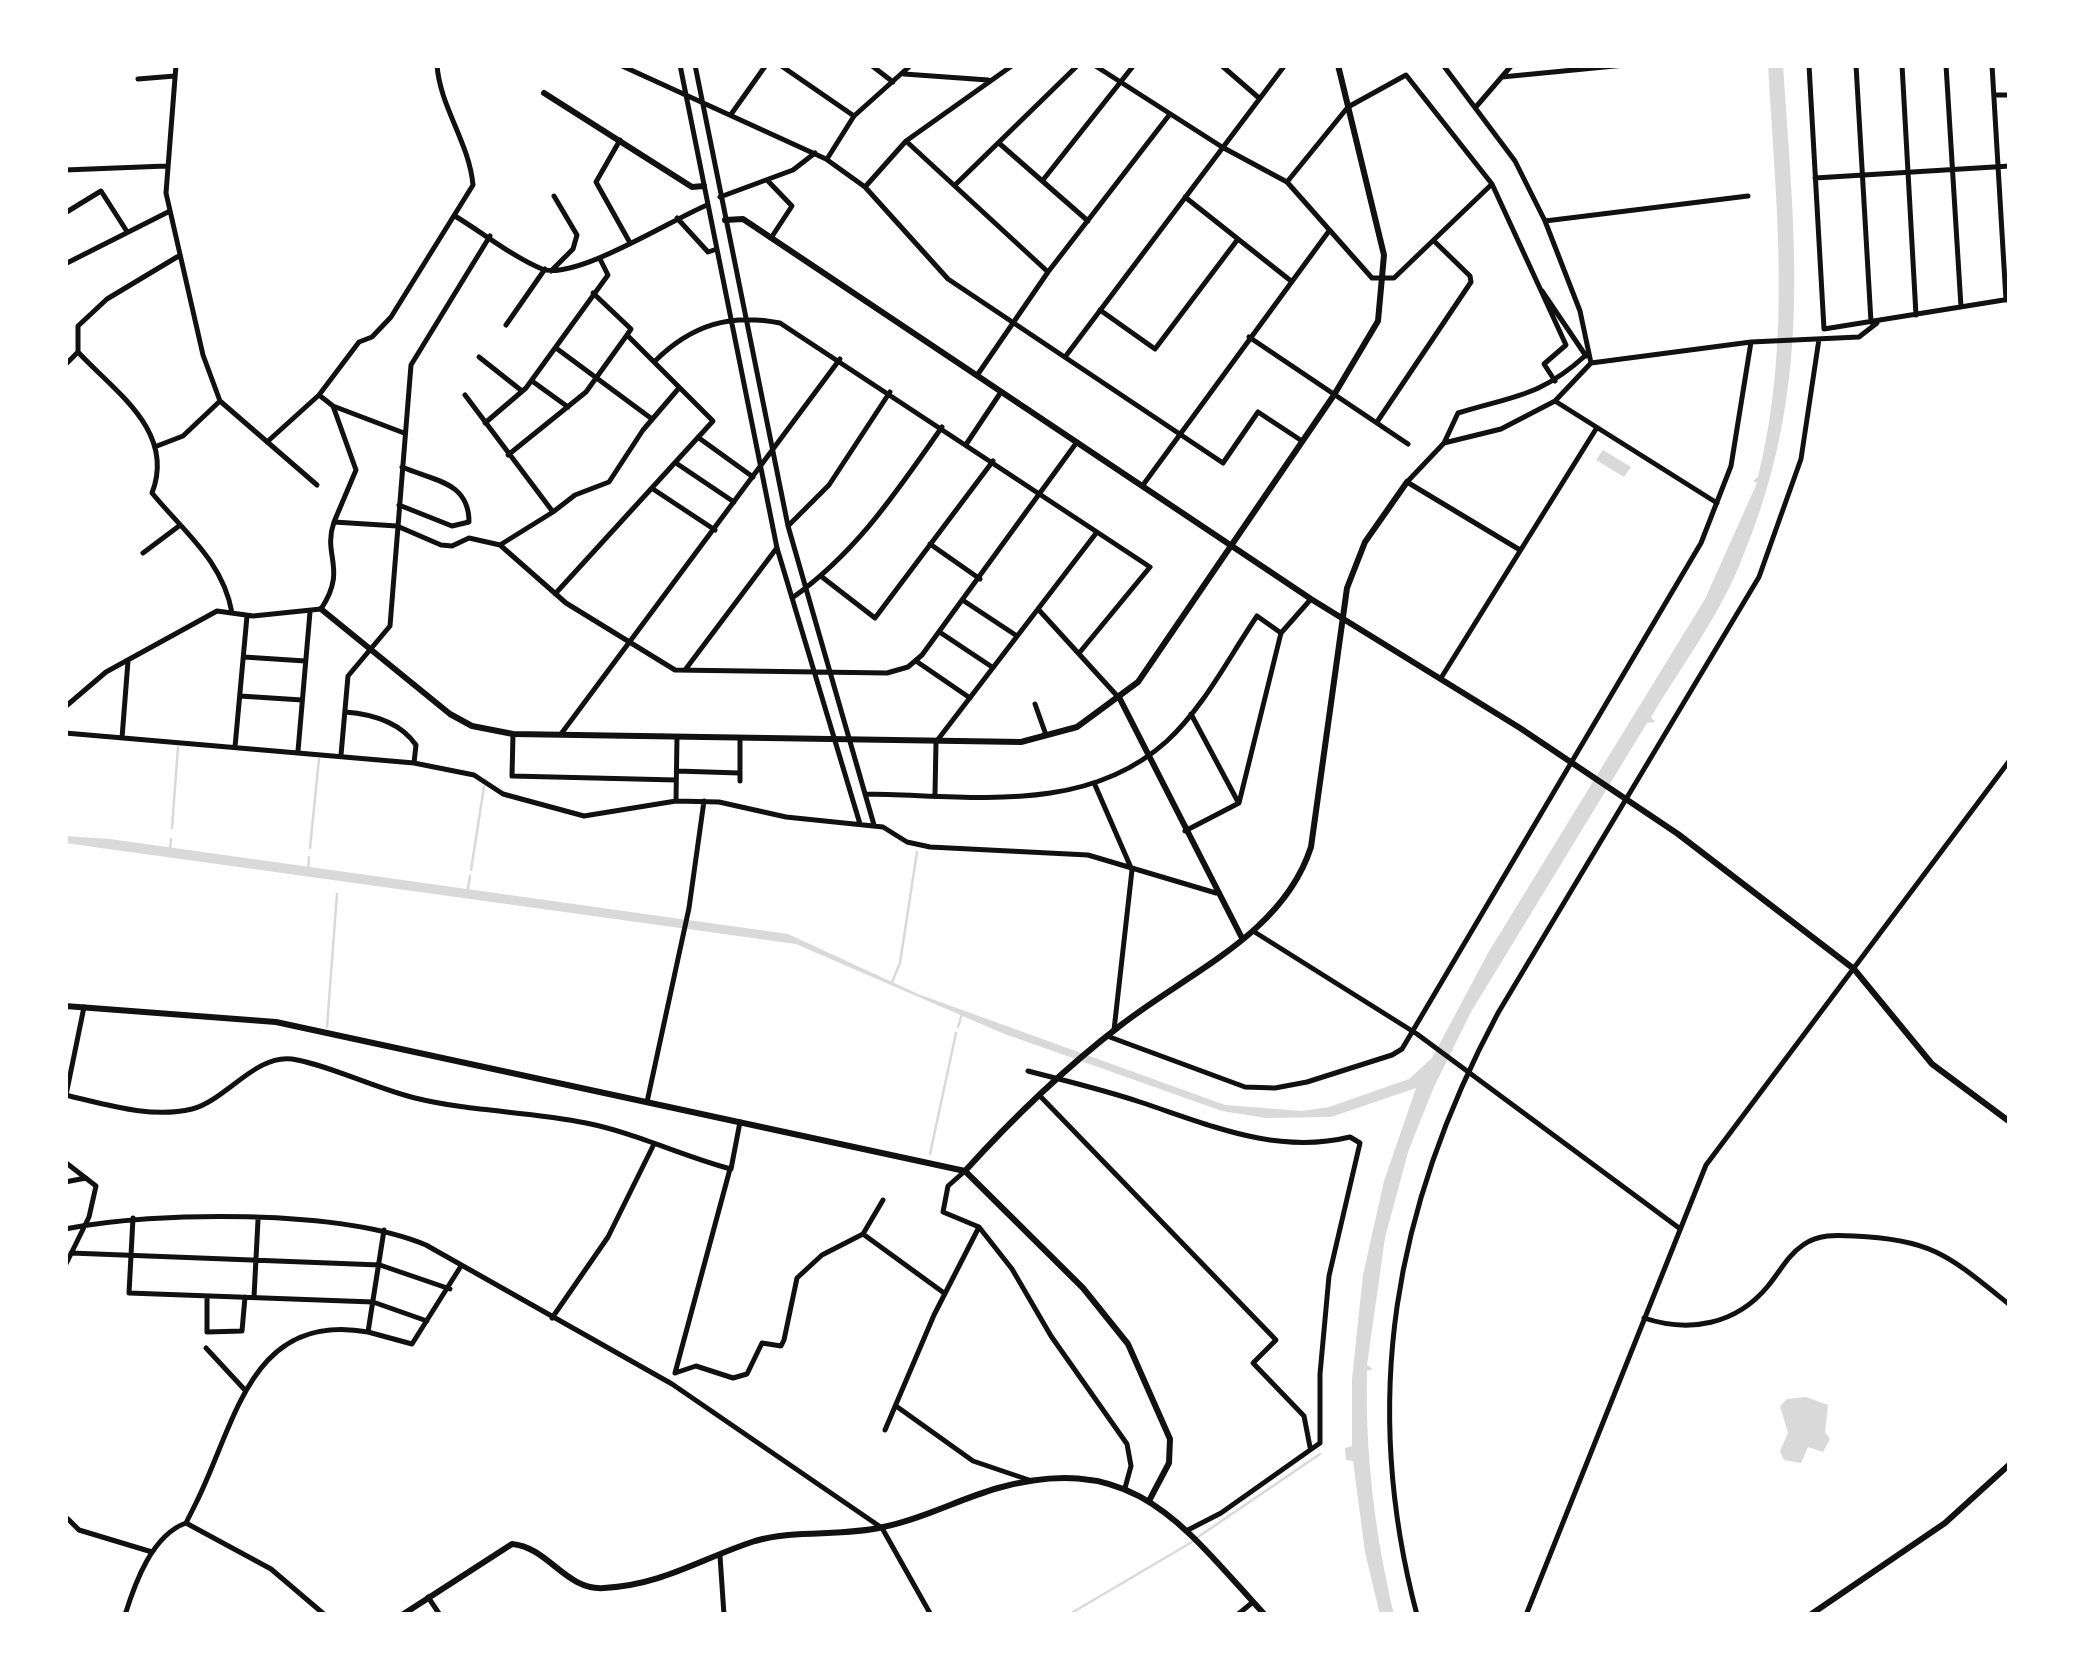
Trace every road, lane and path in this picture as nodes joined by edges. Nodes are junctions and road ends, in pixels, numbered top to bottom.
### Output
1 (176, 65) edge
2 (437, 65) edge
3 (680, 65) edge
4 (695, 65) edge
5 (766, 65) edge
6 (780, 65) edge
7 (871, 65) edge
8 (911, 65) edge
9 (1013, 65) edge
10 (1078, 65) edge
11 (1094, 65) edge
12 (1134, 65) edge
13 (1221, 65) edge
14 (1285, 65) edge
15 (1338, 65) edge
16 (1444, 65) edge
17 (1512, 65) edge
18 (1626, 65) edge
19 (1809, 65) edge
20 (1856, 65) edge
21 (1902, 65) edge
22 (1946, 65) edge
23 (1992, 65) edge
24 (623, 66) edge
25 (902, 74) junction
26 (176, 76) junction
27 (1502, 77) junction
28 (138, 79) dead end
29 (991, 80) junction
30 (893, 82) junction
31 (1121, 82) junction
32 (544, 93) dead end
33 (686, 95) junction
34 (2010, 95) edge
35 (1994, 96) junction
36 (1259, 98) junction
37 (702, 102) junction
38 (1348, 107) junction
39 (1475, 108) junction
40 (732, 113) junction
41 (1170, 114) junction
42 (854, 116) junction
43 (620, 140) junction
44 (906, 141) junction
45 (1000, 143) junction
46 (1222, 147) junction
47 (815, 153) junction
48 (826, 159) junction
49 (166, 166) junction
50 (2010, 166) edge
51 (1998, 167) junction
52 (1952, 169) junction
53 (65, 170) edge
54 (1907, 172) junction
55 (1862, 175) junction
56 (1814, 178) junction
57 (767, 180) junction
58 (1043, 180) junction
59 (1286, 182) junction
60 (1492, 184) junction
61 (955, 185) junction
62 (704, 186) junction
63 (865, 187) junction
64 (554, 196) dead end
65 (1748, 196) dead end
66 (720, 198) junction
67 (1185, 198) junction
68 (708, 204) junction
69 (168, 212) junction
70 (65, 214) edge
71 (455, 216) junction
72 (677, 218) junction
73 (725, 220) junction
74 (1088, 221) junction
75 (1546, 221) junction
76 (126, 230) junction
77 (1329, 230) junction
78 (490, 236) junction
79 (771, 238) junction
80 (1238, 239) junction
81 (629, 241) junction
82 (1434, 241) junction
83 (717, 249) junction
84 (177, 257) junction
85 (600, 258) junction
86 (65, 264) edge
87 (548, 270) junction
88 (1048, 272) junction
89 (1291, 280) junction
90 (1384, 281) junction
91 (1536, 284) junction
92 (593, 293) junction
93 (2008, 299) edge
94 (1960, 308) junction
95 (1100, 310) junction
96 (1916, 315) junction
97 (731, 319) junction
98 (746, 319) junction
99 (1875, 321) junction
100 (1012, 322) junction
101 (506, 325) dead end
102 (627, 335) junction
103 (1249, 336) junction
104 (1815, 339) junction
105 (1753, 342) junction
106 (556, 348) junction
107 (65, 349) edge
108 (75, 354) junction
109 (478, 357) dead end
110 (1065, 357) junction
111 (1588, 359) junction
112 (840, 360) junction
113 (654, 362) junction
114 (65, 365) edge
115 (978, 374) junction
116 (598, 376) junction
117 (532, 381) junction
118 (1556, 381) junction
119 (679, 388) junction
120 (1002, 390) junction
121 (522, 391) junction
122 (890, 392) junction
123 (319, 394) junction
124 (465, 395) dead end
125 (1334, 395) junction
126 (220, 401) junction
127 (1555, 402) junction
128 (332, 406) junction
129 (568, 407) junction
130 (652, 419) junction
131 (1376, 422) junction
132 (485, 423) junction
133 (942, 427) junction
134 (1596, 428) junction
135 (404, 433) junction
136 (1179, 434) junction
137 (698, 438) junction
138 (1078, 441) junction
139 (1302, 441) junction
140 (267, 442) junction
141 (967, 443) junction
142 (1444, 443) junction
143 (1408, 444) dead end
144 (157, 446) junction
145 (772, 453) junction
146 (508, 455) junction
147 (993, 460) junction
148 (676, 464) junction
149 (402, 467) junction
150 (760, 470) junction
151 (754, 477) junction
152 (1406, 482) junction
153 (316, 485) dead end
154 (1143, 485) junction
155 (653, 489) junction
156 (1043, 494) junction
157 (734, 502) junction
158 (1717, 503) junction
159 (399, 506) junction
160 (553, 512) junction
161 (334, 522) junction
162 (179, 526) junction
163 (397, 526) junction
164 (788, 526) junction
165 (715, 530) junction
166 (1098, 532) junction
167 (930, 544) junction
168 (1233, 544) junction
169 (500, 545) junction
170 (777, 548) junction
171 (1520, 550) junction
172 (143, 554) dead end
173 (822, 577) junction
174 (980, 579) junction
175 (805, 589) junction
176 (554, 594) junction
177 (792, 598) junction
178 (1311, 599) junction
179 (964, 601) junction
180 (321, 609) junction
181 (1038, 609) junction
182 (310, 612) junction
183 (232, 613) junction
184 (247, 616) junction
185 (1342, 618) junction
186 (941, 632) junction
187 (1281, 633) junction
188 (1017, 636) junction
189 (632, 644) junction
190 (370, 650) junction
191 (1080, 652) junction
192 (244, 657) junction
193 (128, 660) junction
194 (305, 661) junction
195 (916, 661) junction
196 (992, 668) junction
197 (685, 670) junction
198 (815, 672) junction
199 (829, 672) junction
200 (1442, 678) junction
201 (240, 696) junction
202 (970, 698) junction
203 (1120, 699) junction
204 (302, 700) junction
205 (1035, 704) dead end
206 (65, 706) edge
207 (345, 712) junction
208 (1191, 714) junction
209 (65, 733) edge
210 (514, 734) junction
211 (560, 734) junction
212 (677, 737) junction
213 (122, 738) junction
214 (740, 738) junction
215 (1047, 738) junction
216 (849, 740) junction
217 (836, 741) junction
218 (936, 742) junction
219 (234, 746) junction
220 (298, 751) junction
221 (341, 755) junction
222 (1147, 756) junction
223 (2010, 760) edge
224 (414, 763) junction
225 (1576, 765) junction
226 (676, 772) junction
227 (676, 780) junction
228 (1094, 785) junction
229 (866, 794) junction
230 (935, 795) junction
231 (1624, 798) junction
232 (676, 800) junction
233 (704, 801) junction
234 (1239, 802) junction
235 (860, 824) junction
236 (874, 826) junction
237 (1186, 831) junction
238 (1132, 870) junction
239 (1216, 893) junction
240 (1252, 932) junction
241 (1242, 938) junction
242 (1854, 970) junction
243 (65, 1006) edge
244 (84, 1007) junction
245 (1415, 1032) junction
246 (1110, 1033) junction
247 (1468, 1070) junction
248 (1028, 1071) dead end
249 (1058, 1079) junction
250 (66, 1095) edge
251 (1040, 1096) junction
252 (647, 1102) junction
253 (740, 1122) junction
254 (2010, 1122) edge
255 (654, 1144) junction
256 (65, 1162) edge
257 (730, 1169) junction
258 (965, 1171) junction
259 (86, 1178) junction
260 (65, 1182) edge
261 (883, 1200) dead end
262 (133, 1218) junction
263 (258, 1220) junction
264 (84, 1226) junction
265 (979, 1226) junction
266 (1679, 1228) junction
267 (65, 1229) edge
268 (384, 1230) junction
269 (862, 1234) junction
270 (71, 1253) junction
271 (130, 1255) junction
272 (256, 1260) junction
273 (380, 1265) junction
274 (65, 1266) edge
275 (462, 1266) junction
276 (450, 1289) junction
277 (944, 1293) junction
278 (207, 1296) junction
279 (246, 1297) junction
280 (254, 1297) junction
281 (373, 1302) junction
282 (2010, 1305) edge
283 (1644, 1318) junction
284 (551, 1320) junction
285 (427, 1322) junction
286 (368, 1332) junction
287 (206, 1348) dead end
288 (675, 1373) junction
289 (672, 1384) junction
290 (244, 1389) junction
291 (896, 1406) junction
292 (886, 1430) dead end
293 (1310, 1447) junction
294 (2010, 1464) edge
295 (1034, 1482) junction
296 (1126, 1488) junction
297 (1150, 1499) junction
298 (68, 1518) dead end
299 (186, 1523) junction
300 (882, 1528) junction
301 (1186, 1532) junction
302 (152, 1552) junction
303 (720, 1556) junction
304 (428, 1597) junction
305 (1252, 1602) junction
306 (1815, 1614) edge
307 (124, 1615) edge
308 (324, 1615) edge
309 (402, 1615) edge
310 (440, 1615) edge
311 (724, 1615) edge
312 (931, 1615) edge
313 (1236, 1615) edge
314 (1265, 1615) edge
315 (1416, 1615) edge
316 (1526, 1615) edge

1 - 26 street
2 - 71 street
3 - 33 street
4 - 37 street
5 - 40 street
6 - 42 street
7 - 30 street
8 - 25 street
9 - 29 street
10 - 45 street
11 - 31 street
12 - 31 street
13 - 36 street
14 - 36 street
15 - 38 street
16 - 39 street
17 - 27 street
18 - 27 street
19 - 56 street
20 - 55 street
21 - 54 street
22 - 52 street
23 - 35 street
24 - 33 street
25 - 29 street
25 - 30 street
26 - 28 street
26 - 49 street
27 - 39 street
29 - 44 street
30 - 42 street
31 - 41 street
31 - 58 street
32 - 43 street
33 - 37 street
33 - 62 street
34 - 35 street
35 - 51 street
36 - 46 street
37 - 40 street
37 - 66 street
38 - 59 street
38 - 60 street
38 - 90 street
39 - 75 street
40 - 47 street
41 - 46 street
41 - 74 street
42 - 48 street
43 - 62 street
43 - 81 street
44 - 61 street
44 - 63 street
45 - 58 street
45 - 61 street
46 - 59 street
46 - 67 street
47 - 48 street
47 - 57 street
48 - 63 street
49 - 53 street
49 - 69 street
50 - 51 street
51 - 52 street
51 - 93 street
52 - 54 street
52 - 94 street
54 - 55 street
54 - 96 street
55 - 56 street
55 - 99 street
56 - 99 street
57 - 66 street
57 - 79 street
58 - 74 street
59 - 77 street
60 - 82 street
60 - 91 street
61 - 88 street
62 - 68 street
63 - 100 street
64 - 87 street
65 - 75 street
66 - 73 street
67 - 80 street
67 - 95 street
68 - 72 street
68 - 83 street
69 - 76 street
69 - 84 street
70 - 76 street
71 - 78 street
71 - 123 street
72 - 81 street
72 - 83 street
73 - 79 street
73 - 98 street
74 - 88 street
75 - 111 street
76 - 86 street
77 - 89 street
77 - 90 street
78 - 87 street
78 - 135 street
79 - 115 street
80 - 89 street
80 - 95 street
81 - 85 street
82 - 90 street
82 - 131 street
83 - 97 street
84 - 108 street
84 - 126 street
85 - 87 street
85 - 92 street
87 - 101 street
88 - 100 street
89 - 103 street
90 - 125 street
91 - 111 street
91 - 118 street
92 - 102 street
92 - 106 street
93 - 94 street
94 - 96 street
95 - 110 street
96 - 99 street
97 - 98 street
97 - 113 street
97 - 150 street
98 - 112 street
98 - 145 street
99 - 104 street
100 - 110 street
100 - 115 street
102 - 113 street
102 - 116 street
103 - 125 street
103 - 136 street
104 - 105 street
104 - 231 street
105 - 111 street
105 - 158 street
106 - 116 street
106 - 117 street
107 - 108 street
108 - 114 street
108 - 144 street
109 - 121 street
110 - 136 street
111 - 118 street
111 - 127 street
112 - 122 street
112 - 145 street
113 - 119 street
115 - 120 street
116 - 129 street
116 - 130 street
117 - 121 street
117 - 129 street
118 - 142 street
119 - 130 street
119 - 137 street
120 - 138 street
120 - 141 street
121 - 132 street
122 - 133 street
122 - 164 street
123 - 128 street
123 - 140 street
124 - 132 street
125 - 131 street
125 - 139 street
126 - 140 street
126 - 144 street
127 - 134 street
127 - 142 street
128 - 135 street
128 - 161 street
129 - 146 street
130 - 160 street
131 - 143 street
132 - 146 street
133 - 141 street
133 - 173 street
134 - 158 street
134 - 171 street
135 - 149 street
136 - 139 street
136 - 154 street
137 - 148 street
137 - 151 street
138 - 154 street
138 - 156 street
139 - 168 street
140 - 153 street
141 - 147 street
142 - 152 street
144 - 162 street
145 - 150 street
145 - 164 street
146 - 160 street
147 - 156 street
147 - 167 street
148 - 155 street
148 - 157 street
149 - 159 street
149 - 159 street
150 - 151 street
150 - 170 street
151 - 157 street
152 - 171 street
152 - 185 street
154 - 168 street
155 - 165 street
155 - 176 street
156 - 166 street
156 - 174 street
157 - 165 street
158 - 225 street
159 - 163 street
160 - 169 street
161 - 163 street
161 - 180 street
162 - 172 street
162 - 183 street
163 - 169 street
163 - 190 street
164 - 175 street
165 - 189 street
166 - 181 street
166 - 191 street
167 - 173 street
167 - 174 street
168 - 178 street
168 - 203 street
169 - 176 street
170 - 177 street
170 - 197 street
171 - 200 street
173 - 175 street
174 - 179 street
175 - 177 street
175 - 199 street
176 - 189 street
177 - 198 street
178 - 185 street
178 - 187 street
179 - 186 street
179 - 188 street
180 - 182 street
180 - 190 street
181 - 188 street
181 - 191 street
182 - 184 street
182 - 194 street
183 - 184 street
183 - 193 street
184 - 192 street
185 - 200 street
185 - 240 street
186 - 195 street
186 - 196 street
187 - 208 street
187 - 234 street
188 - 196 street
189 - 197 street
189 - 211 street
190 - 207 street
190 - 210 street
191 - 203 street
192 - 194 street
192 - 201 street
193 - 206 street
193 - 213 street
194 - 204 street
195 - 199 street
195 - 202 street
196 - 202 street
197 - 198 street
198 - 199 street
198 - 217 street
199 - 216 street
200 - 225 street
201 - 204 street
201 - 219 street
202 - 218 street
203 - 215 street
203 - 222 street
204 - 220 street
205 - 215 street
207 - 221 street
207 - 224 street
208 - 222 street
208 - 234 street
209 - 213 street
210 - 211 street
210 - 227 street
211 - 212 street
212 - 214 street
212 - 226 street
213 - 219 street
214 - 217 street
214 - 226 street
215 - 218 street
216 - 217 street
216 - 218 street
216 - 229 street
217 - 235 street
218 - 230 street
219 - 220 street
220 - 221 street
221 - 224 street
222 - 228 street
222 - 237 street
223 - 242 street
224 - 232 street
225 - 231 street
225 - 245 street
226 - 227 street
227 - 232 street
228 - 230 street
228 - 238 street
229 - 230 street
229 - 236 street
231 - 242 street
231 - 247 street
232 - 233 street
233 - 235 street
233 - 252 street
234 - 237 street
235 - 236 street
236 - 238 street
237 - 239 street
238 - 239 street
238 - 246 street
239 - 241 street
240 - 241 street
240 - 245 street
241 - 246 street
242 - 254 street
242 - 266 street
243 - 244 street
244 - 250 street
244 - 252 street
245 - 246 street
245 - 247 street
246 - 249 street
247 - 266 street
247 - 315 street
248 - 249 street
249 - 251 street
249 - 293 street
250 - 255 street
251 - 258 street
251 - 293 street
252 - 253 street
253 - 257 street
253 - 258 street
255 - 257 street
255 - 284 street
256 - 259 street
257 - 288 street
258 - 265 street
258 - 297 street
259 - 260 street
259 - 264 street
261 - 269 street
262 - 263 street
262 - 264 street
262 - 271 street
263 - 268 street
263 - 272 street
264 - 267 street
264 - 270 street
265 - 277 street
265 - 296 street
266 - 283 street
268 - 273 street
268 - 275 street
269 - 277 street
269 - 288 street
270 - 271 street
270 - 274 street
271 - 272 street
271 - 278 street
272 - 273 street
272 - 280 street
273 - 276 street
273 - 281 street
275 - 276 street
275 - 284 street
276 - 285 street
277 - 291 street
278 - 279 street
278 - 279 street
279 - 280 street
280 - 281 street
281 - 285 street
281 - 286 street
282 - 283 street
283 - 316 street
284 - 289 street
285 - 286 street
286 - 290 street
287 - 290 street
288 - 289 street
289 - 300 street
290 - 299 street
291 - 292 street
291 - 295 street
293 - 301 street
294 - 306 street
295 - 296 street
295 - 300 street
296 - 297 street
297 - 301 street
298 - 302 street
299 - 302 street
299 - 308 street
300 - 303 street
300 - 312 street
301 - 305 street
302 - 307 street
303 - 304 street
303 - 311 street
304 - 309 street
304 - 310 street
305 - 313 street
305 - 314 street

